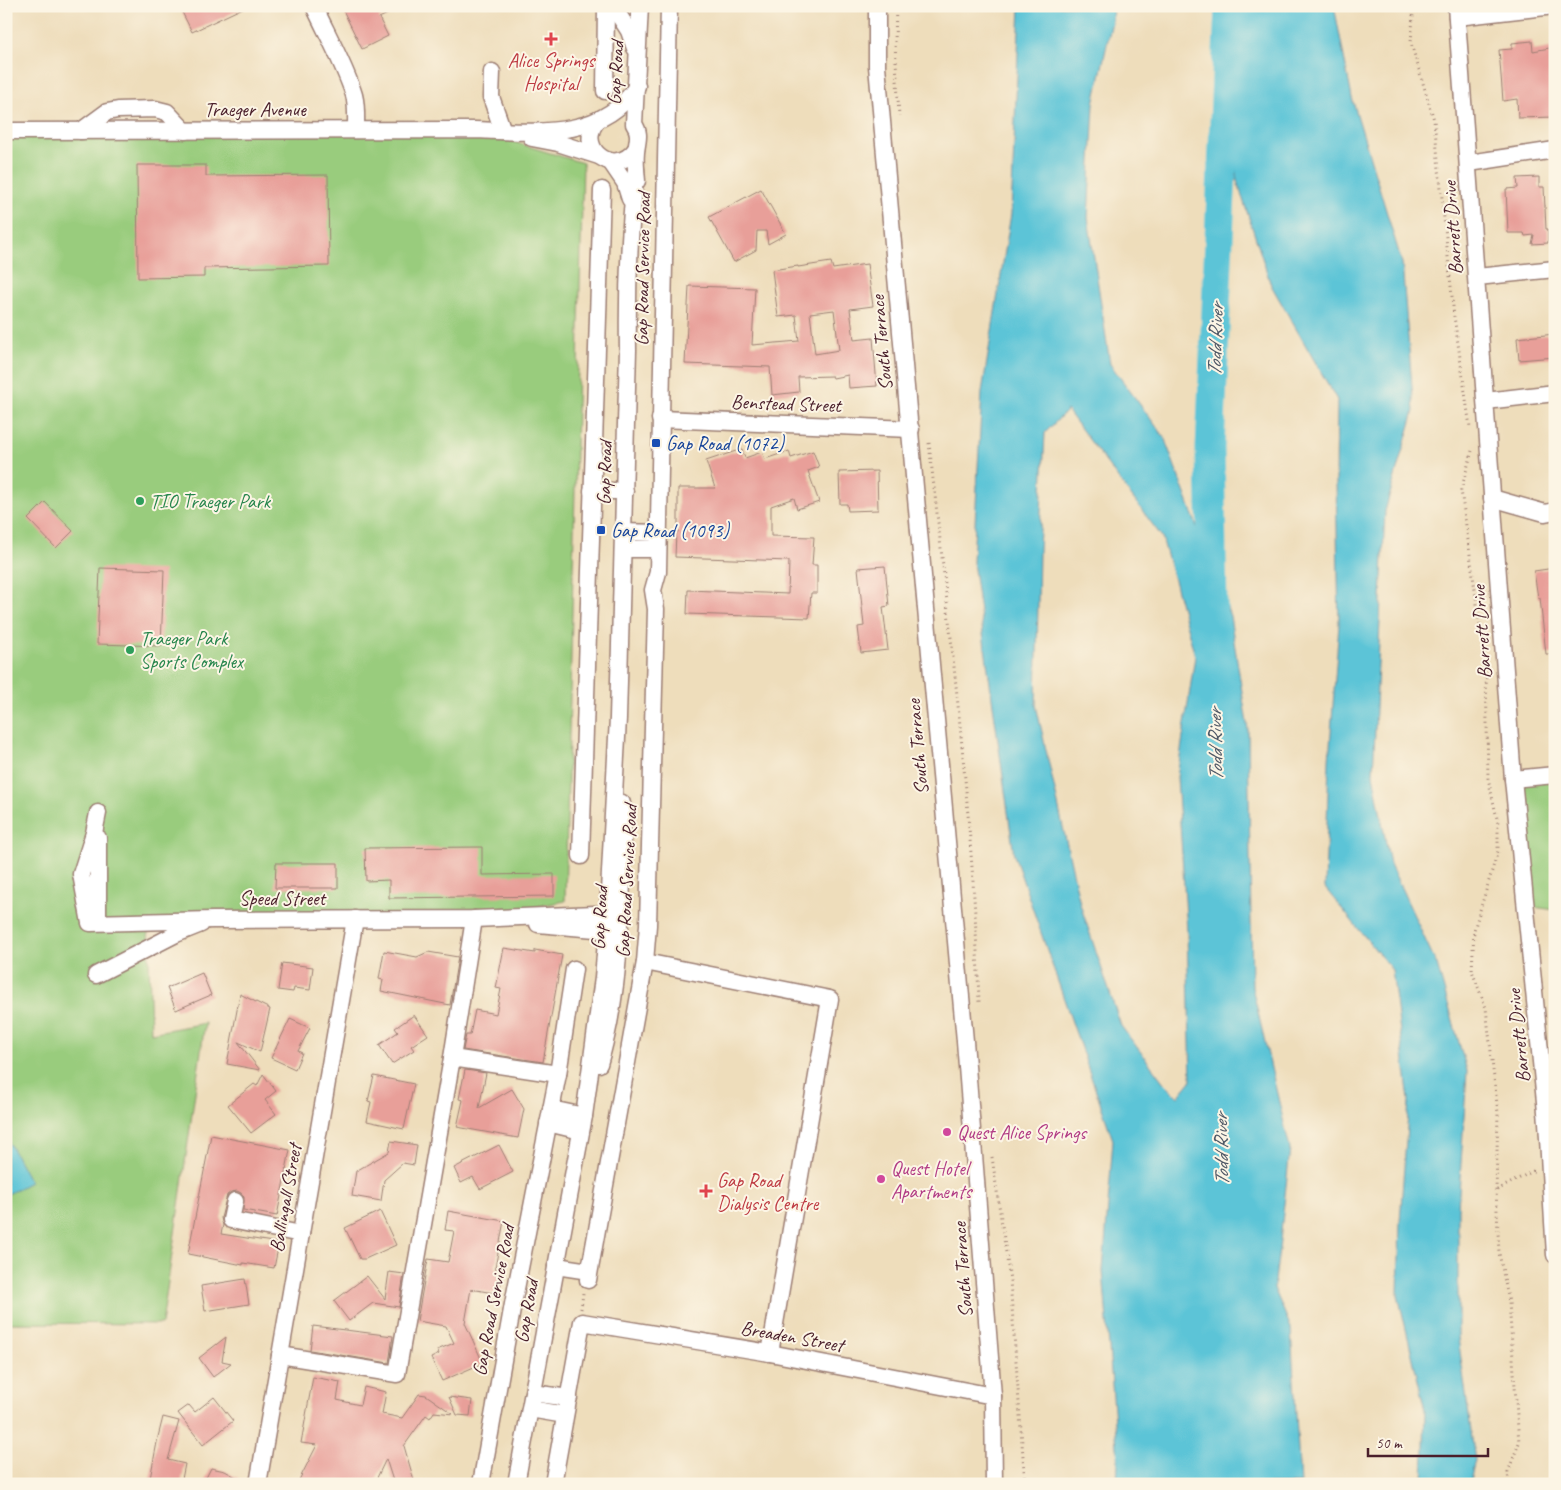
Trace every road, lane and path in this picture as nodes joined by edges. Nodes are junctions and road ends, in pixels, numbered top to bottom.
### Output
1 (314, 6) edge
2 (606, 6) edge
3 (613, 6) edge
4 (640, 6) edge
5 (669, 6) edge
6 (877, 6) edge
7 (896, 6) edge
8 (1417, 6) edge
9 (1554, 6) edge
10 (1457, 12) edge
11 (638, 55) junction
12 (492, 72) dead end
13 (637, 86) junction
14 (605, 91) dead end
15 (604, 117) junction
16 (900, 121) dead end
17 (634, 124) junction
18 (356, 130) junction
19 (6, 131) edge
20 (503, 131) junction
21 (636, 149) junction
22 (1555, 150) edge
23 (604, 158) junction
24 (1469, 163) junction
25 (636, 170) junction
26 (602, 190) dead end
27 (632, 206) junction
28 (1555, 269) edge
29 (1477, 277) junction
30 (628, 350) junction
31 (1555, 393) edge
32 (1486, 401) junction
33 (660, 420) junction
34 (910, 429) junction
35 (1470, 429) dead end
36 (928, 434) dead end
37 (1472, 448) dead end
38 (592, 491) junction
39 (624, 491) junction
40 (1492, 498) junction
41 (1555, 511) edge
42 (623, 532) junction
43 (658, 533) junction
44 (623, 549) junction
45 (658, 549) junction
46 (1555, 775) edge
47 (1513, 779) junction
48 (581, 856) dead end
49 (614, 913) junction
50 (355, 919) junction
51 (474, 919) junction
52 (213, 920) junction
53 (94, 923) junction
54 (614, 931) junction
55 (645, 962) junction
56 (574, 969) dead end
57 (96, 974) dead end
58 (979, 1006) dead end
59 (452, 1058) junction
60 (558, 1074) junction
61 (550, 1116) junction
62 (1551, 1122) edge
63 (582, 1123) junction
64 (991, 1154) dead end
65 (1550, 1167) junction
66 (1496, 1190) junction
67 (235, 1202) dead end
68 (301, 1234) junction
69 (1555, 1255) edge
70 (556, 1266) junction
71 (589, 1275) junction
72 (582, 1322) junction
73 (770, 1353) junction
74 (280, 1355) junction
75 (993, 1396) junction
76 (569, 1398) junction
77 (531, 1401) junction
78 (566, 1415) junction
79 (258, 1484) edge
80 (481, 1484) edge
81 (516, 1484) edge
82 (553, 1484) edge
83 (994, 1484) edge
84 (1025, 1484) edge
85 (1509, 1484) edge

1 - 18 street
2 - 14 street
3 - 11 street
4 - 11 street, Gap Road
5 - 33 street, Gap Road Service Road
6 - 34 street, South Terrace
7 - 16 path
8 - 35 path
9 - 10 street
10 - 24 street, Barrett Drive
11 - 13 street, Gap Road
12 - 20 street
13 - 15 street, Traeger Avenue
13 - 17 street, Gap Road
15 - 17 street
15 - 20 street, Traeger Avenue
15 - 23 street
17 - 21 street, Gap Road
18 - 19 street, Traeger Avenue
18 - 20 street, Traeger Avenue
20 - 23 street, Traeger Avenue
21 - 23 street
21 - 25 street, Gap Road
22 - 24 street
23 - 27 street
24 - 29 street, Barrett Drive
25 - 27 street, Gap Road
25 - 30 street, Gap Road
26 - 38 street, Gap Road Service Road
27 - 30 street, Gap Road
28 - 29 street
29 - 32 street, Barrett Drive
30 - 39 street, Gap Road
31 - 32 street
32 - 40 street, Barrett Drive
33 - 34 street, Benstead Street
33 - 43 street, Gap Road Service Road
34 - 75 street, South Terrace
36 - 58 path
37 - 66 path
38 - 39 street
38 - 48 street, Gap Road Service Road
39 - 42 street, Gap Road
40 - 41 street
40 - 47 street, Barrett Drive
42 - 43 street
42 - 44 street, Gap Road
43 - 45 street, Gap Road Service Road
44 - 45 street
44 - 49 street, Gap Road
45 - 55 street, Gap Road Service Road
46 - 47 street
47 - 62 street, Barrett Drive
49 - 51 street, Speed Street
49 - 54 street, Gap Road
50 - 51 street, Speed Street
50 - 52 street, Speed Street
50 - 68 street, Ballingall Street
51 - 54 street, Speed Street
51 - 59 street
52 - 53 street, Speed Street
52 - 57 street
53 - 53 street
54 - 63 street, Gap Road
55 - 71 street, Gap Road Service Road
55 - 73 street
56 - 60 street, Gap Road Service Road
59 - 60 street
59 - 74 street
60 - 61 street, Gap Road Service Road
61 - 63 street
61 - 80 street, Gap Road Service Road
62 - 65 street, Barrett Drive
63 - 70 street, Gap Road
64 - 84 path
65 - 66 path
65 - 69 street, Barrett Drive
66 - 85 path
67 - 68 street
68 - 74 street, Ballingall Street
70 - 71 street
70 - 77 street, Gap Road
71 - 72 path
72 - 73 street, Breaden Street
72 - 76 street
73 - 75 street, Breaden Street
74 - 79 street, Ballingall Street
75 - 83 street, South Terrace
76 - 77 street
76 - 78 street
77 - 78 street
77 - 81 street, Gap Road
78 - 82 street

